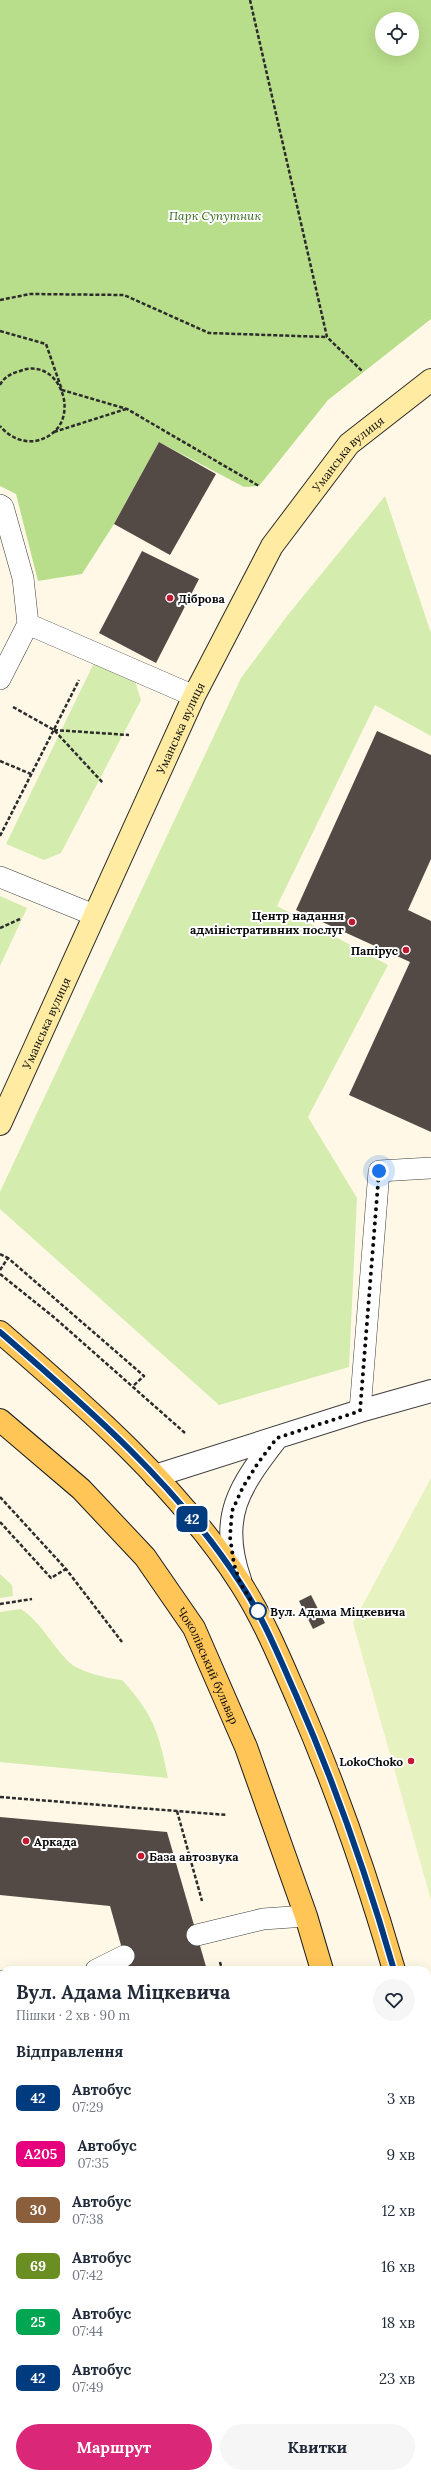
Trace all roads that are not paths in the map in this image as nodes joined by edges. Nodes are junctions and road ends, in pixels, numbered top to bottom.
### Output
1 (431, 380) edge
2 (0, 505) edge
3 (28, 624) junction
4 (0, 679) edge
5 (194, 696) junction
6 (0, 877) edge
7 (94, 915) junction
8 (0, 1124) edge
9 (431, 1168) edge
10 (0, 1332) edge
11 (431, 1391) edge
12 (360, 1411) junction
13 (0, 1420) edge
14 (277, 1438) junction
15 (155, 1476) junction
16 (240, 1583) junction
17 (306, 1916) junction
18 (204, 1933) road end
19 (124, 1956) dead end
20 (104, 1966) edge
21 (321, 1966) edge
22 (393, 1966) edge

1 - 5 street, Уманська вулиця
2 - 3 lane
3 - 4 lane
3 - 5 lane
5 - 7 street, Уманська вулиця
6 - 7 lane
7 - 8 street, Уманська вулиця
9 - 12 lane
10 - 15 main road
11 - 12 street
12 - 14 street
13 - 17 main road, Чоколівський бульвар
14 - 15 street
14 - 16 street
15 - 16 main road
16 - 22 main road
17 - 18 lane
17 - 21 main road, Чоколівський бульвар
19 - 20 lane

